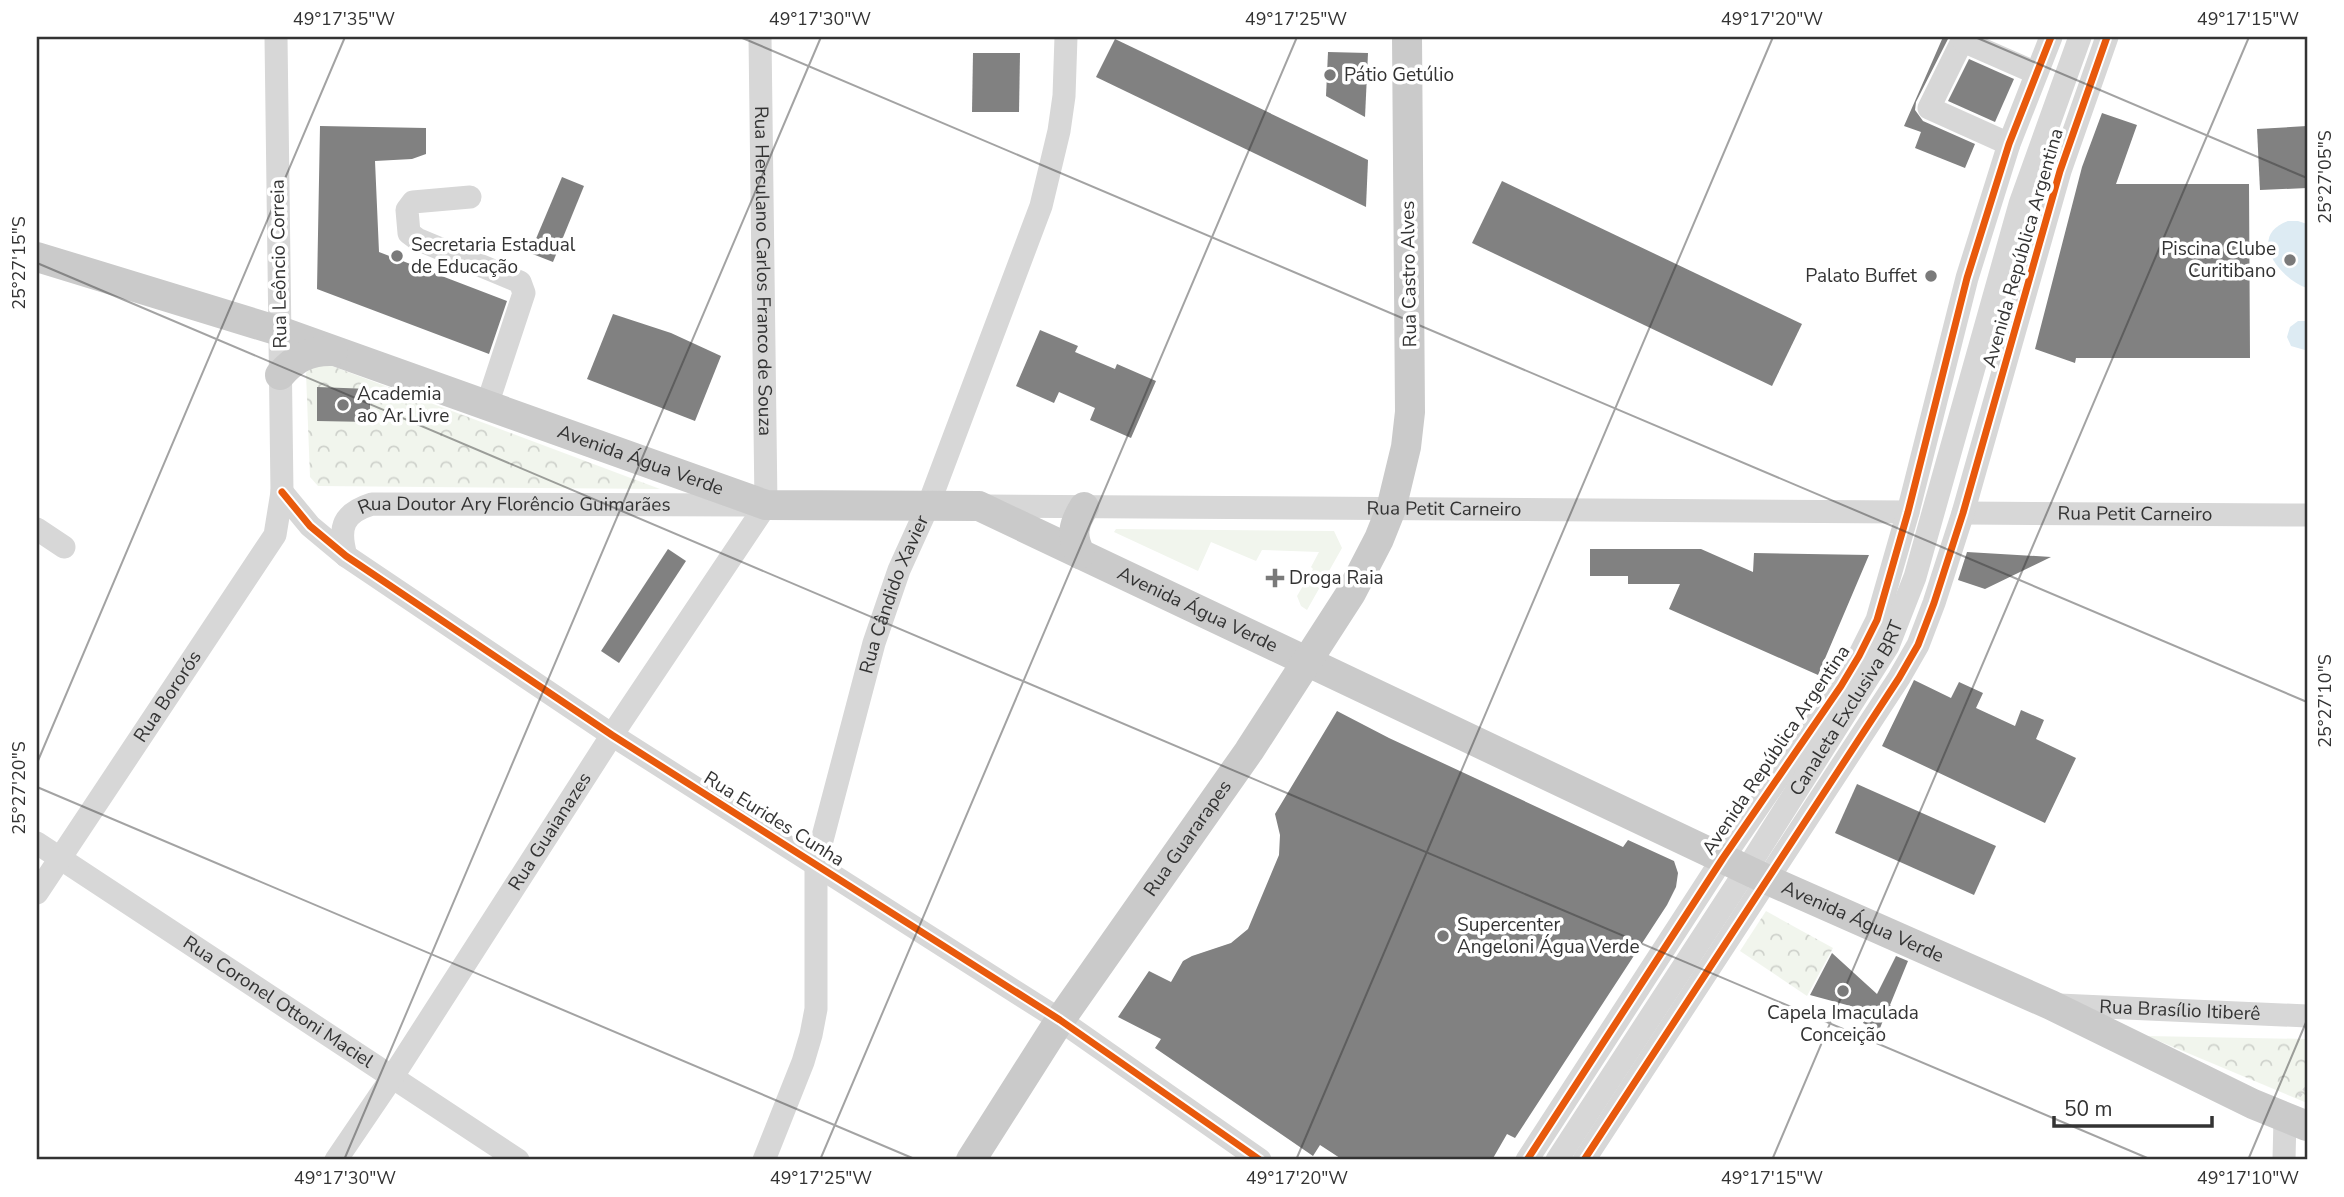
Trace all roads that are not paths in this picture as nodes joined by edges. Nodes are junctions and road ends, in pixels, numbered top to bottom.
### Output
1 (275, 37) edge
2 (760, 37) edge
3 (1066, 37) edge
4 (1407, 37) edge
5 (2051, 37) edge
6 (2080, 37) edge
7 (2107, 37) edge
8 (1963, 39) edge
9 (2036, 73) junction
10 (2009, 144) junction
11 (2066, 150) junction
12 (470, 197) dead end
13 (2020, 204) junction
14 (37, 257) edge
15 (279, 331) junction
16 (337, 351) junction
17 (280, 375) junction
18 (487, 405) junction
19 (282, 492) junction
20 (766, 505) junction
21 (928, 506) junction
22 (979, 506) junction
23 (1084, 507) junction
24 (1391, 509) junction
25 (1908, 512) junction
26 (1963, 513) junction
27 (2307, 515) edge
28 (37, 529) edge
29 (64, 547) dead end
30 (1080, 554) junction
31 (346, 556) junction
32 (1308, 662) junction
33 (612, 735) junction
34 (37, 843) edge
35 (60, 858) junction
36 (816, 863) junction
37 (1746, 869) junction
38 (37, 893) edge
39 (2051, 1005) junction
40 (2307, 1016) edge
41 (1060, 1020) junction
42 (393, 1076) junction
43 (2296, 1114) edge
44 (336, 1160) edge
45 (518, 1160) edge
46 (764, 1160) edge
47 (971, 1160) edge
48 (1260, 1160) edge
49 (1527, 1160) edge
50 (1557, 1160) edge
51 (1584, 1160) edge
52 (2284, 1160) edge

1 - 15 street, Rua Leôncio Correia
2 - 20 street, Rua Herculano Carlos Franco de Souza
3 - 21 street, Rua Cândido Xavier
4 - 24 main road, Rua Castro Alves
5 - 9 street, Avenida República Argentina
6 - 13 street, Canaleta Exclusiva BRT
7 - 11 street, Avenida República Argentina
8 - 9 street
8 - 10 street
9 - 10 street, Avenida República Argentina
10 - 25 street, Avenida República Argentina
11 - 13 street, Canaleta Exclusiva BRT
11 - 26 street, Avenida República Argentina
12 - 18 street
13 - 37 street, Canaleta Exclusiva BRT
14 - 15 main road, Avenida Água Verde
15 - 16 main road, Avenida Água Verde
15 - 17 street, Rua Leôncio Correia
16 - 17 main road
16 - 18 main road, Avenida Água Verde
17 - 19 street, Rua Leôncio Correia
18 - 20 main road, Avenida Água Verde
19 - 31 street, Rua Eurides Cunha
19 - 35 street, Rua Bororós
20 - 21 main road, Avenida Água Verde
20 - 31 street, Rua Doutor Ary Florêncio Guimarães
20 - 33 street, Rua Guaianazes
21 - 22 main road, Avenida Água Verde
21 - 36 street, Rua Cândido Xavier
22 - 23 street, Rua Petit Carneiro
22 - 30 main road, Avenida Água Verde
23 - 24 street, Rua Petit Carneiro
23 - 30 main road
24 - 25 street, Rua Petit Carneiro
24 - 32 main road, Rua Guararapes
25 - 37 street, Avenida República Argentina
26 - 27 street, Rua Petit Carneiro
26 - 37 street, Avenida República Argentina
28 - 29 street
30 - 32 main road, Avenida Água Verde
31 - 33 street, Rua Eurides Cunha
32 - 37 main road, Avenida Água Verde
32 - 41 main road, Rua Guararapes
33 - 36 street, Rua Eurides Cunha
33 - 42 street, Rua Guaianazes
34 - 35 street, Rua Coronel Ottoni Maciel
35 - 38 street, Rua Bororós
35 - 42 street, Rua Coronel Ottoni Maciel
36 - 41 street, Rua Eurides Cunha
36 - 46 street, Rua Cândido Xavier
37 - 39 main road, Avenida Água Verde
37 - 49 street, Avenida República Argentina
37 - 50 street, Canaleta Exclusiva BRT
37 - 51 street, Avenida República Argentina
39 - 40 street, Rua Brasílio Itiberê
39 - 43 main road, Avenida Água Verde
41 - 47 main road, Rua Guararapes
41 - 48 street, Rua Eurides Cunha
42 - 44 street, Rua Guaianazes
42 - 45 street, Rua Coronel Ottoni Maciel
43 - 52 street

